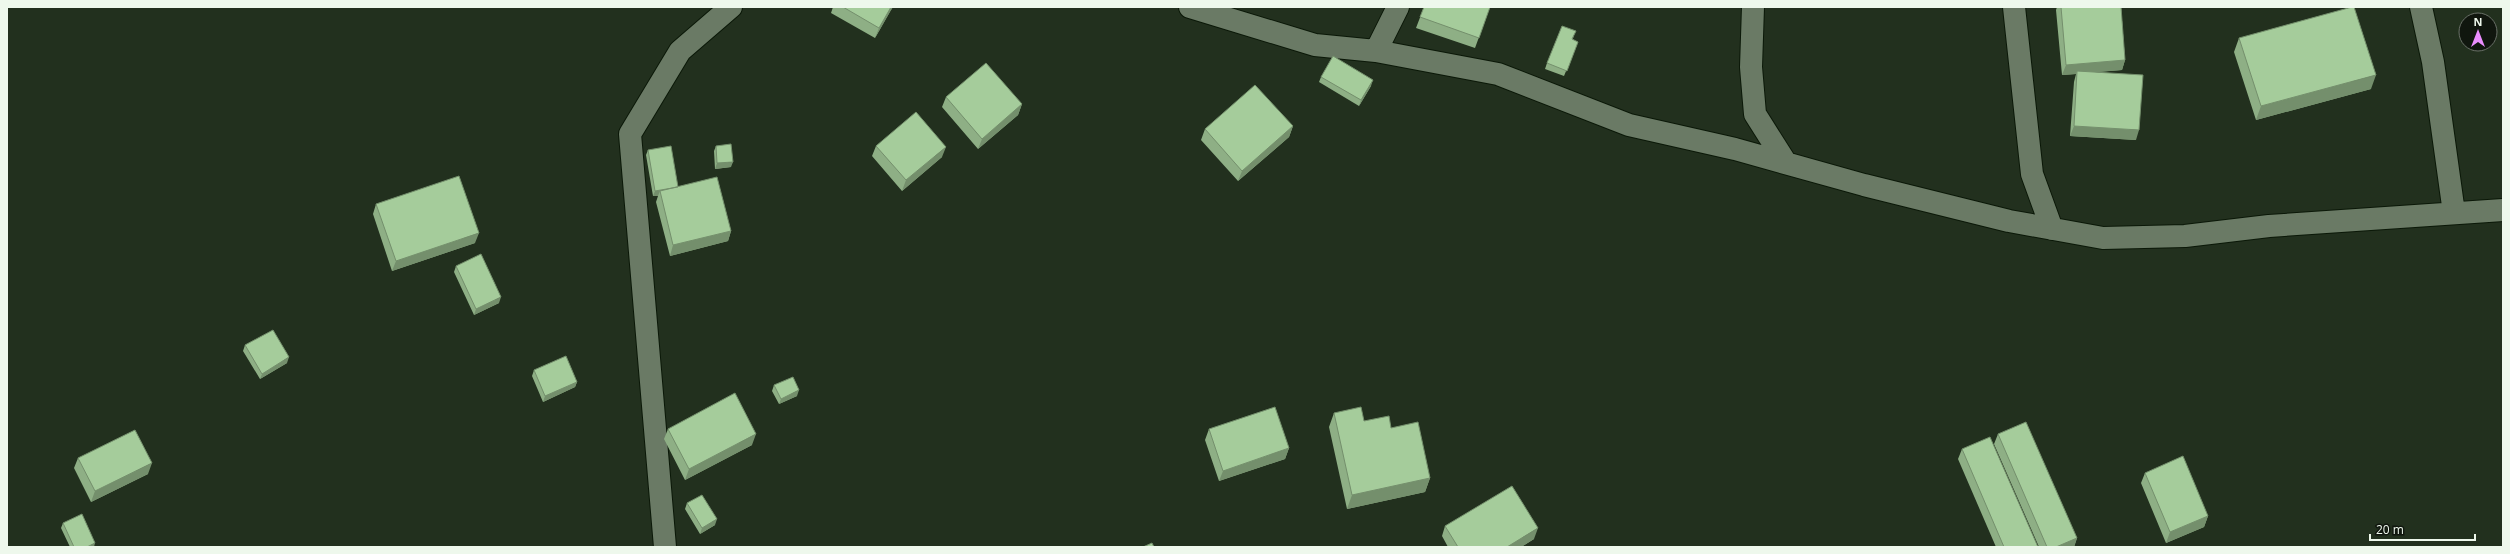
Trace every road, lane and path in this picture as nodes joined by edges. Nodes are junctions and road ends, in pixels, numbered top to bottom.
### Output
1 (731, 7) edge
2 (1190, 7) edge
3 (1398, 7) edge
4 (1753, 7) edge
5 (2014, 7) edge
6 (2420, 7) edge
7 (1376, 51) junction
8 (1786, 163) junction
9 (2503, 210) edge
10 (2454, 213) junction
11 (2052, 229) junction
12 (665, 547) edge

1 - 12 street
2 - 7 street
3 - 7 street
4 - 8 street
5 - 11 street
6 - 10 street
7 - 8 street
8 - 11 street
9 - 10 street
10 - 11 street

